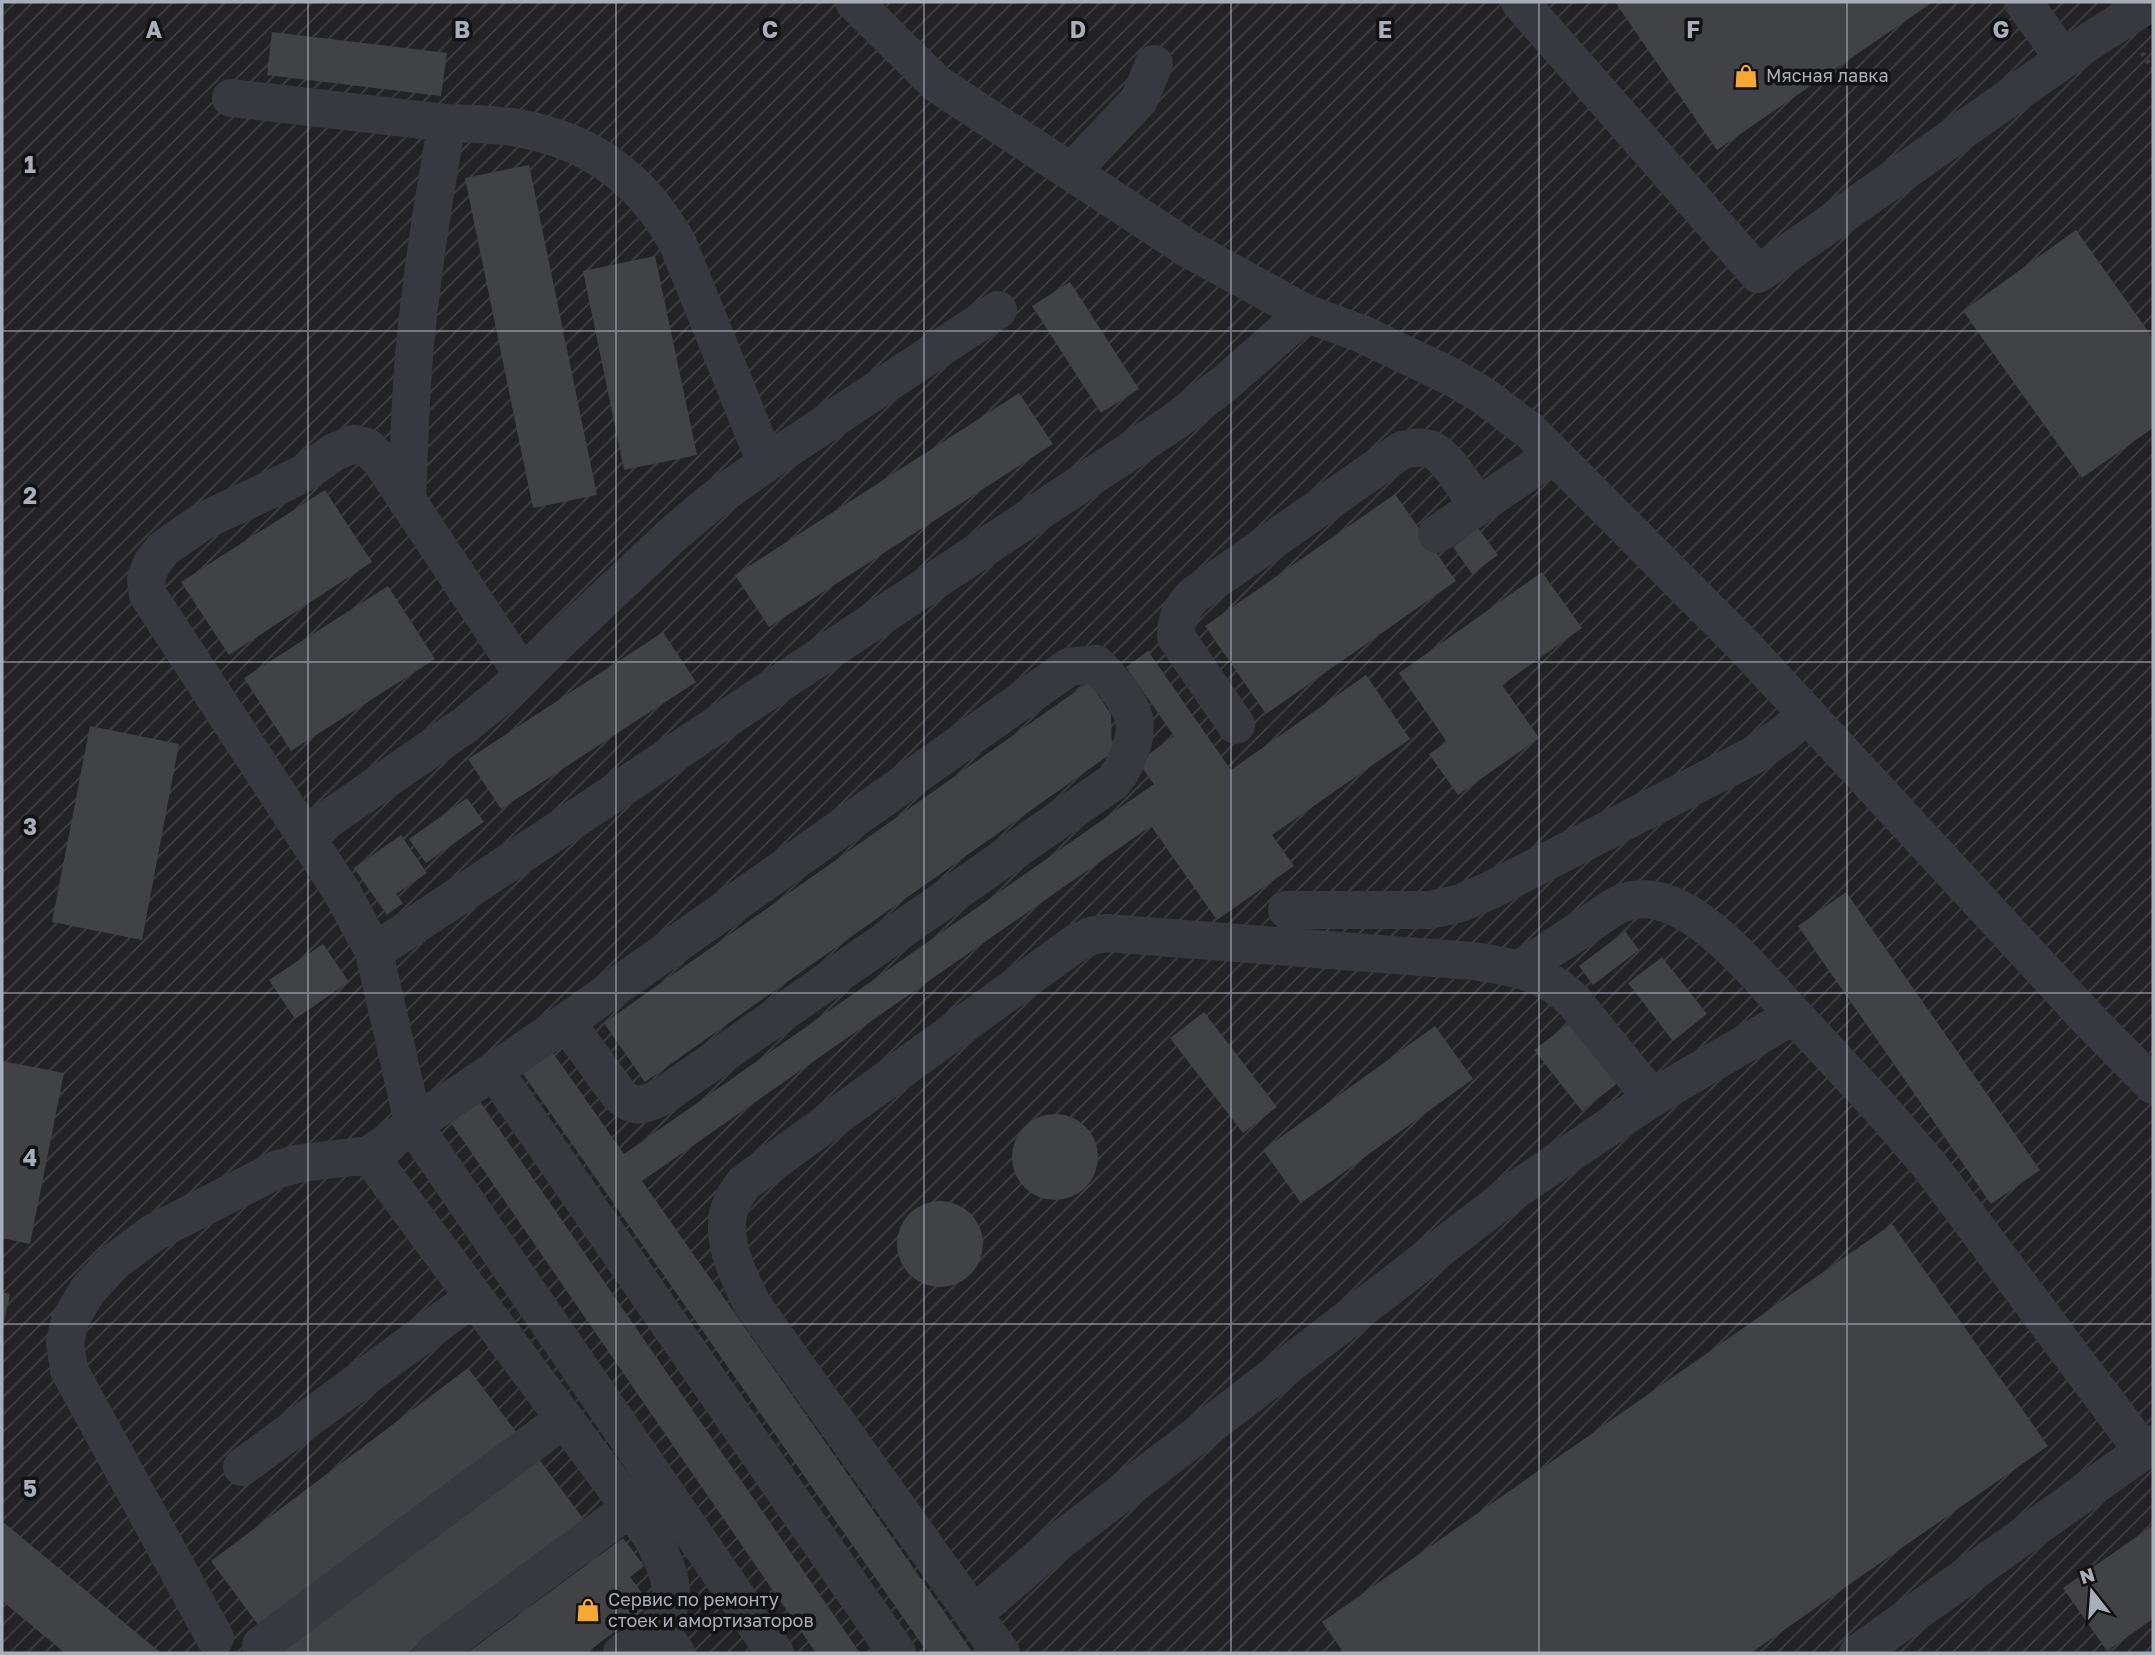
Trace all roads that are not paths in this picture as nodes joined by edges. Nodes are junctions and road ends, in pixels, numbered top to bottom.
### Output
1 (854, 2) edge
2 (1520, 2) edge
3 (2023, 2) edge
4 (2151, 2) edge
5 (2064, 59) junction
6 (1154, 64) dead end
7 (231, 98) dead end
8 (447, 122) junction
9 (1072, 171) junction
10 (998, 310) dead end
11 (1305, 313) junction
12 (1553, 455) junction
13 (766, 463) junction
14 (407, 501) junction
15 (1478, 506) junction
16 (1437, 534) dead end
17 (523, 675) junction
18 (1807, 714) junction
19 (1236, 725) dead end
20 (305, 835) junction
21 (1287, 910) dead end
22 (374, 952) junction
23 (1521, 968) junction
24 (1794, 1015) junction
25 (566, 1022) junction
26 (494, 1071) junction
27 (2153, 1085) edge
28 (1652, 1098) junction
29 (414, 1126) junction
30 (369, 1155) junction
31 (474, 1297) junction
32 (564, 1419) junction
33 (2148, 1448) edge
34 (242, 1467) dead end
35 (630, 1508) junction
36 (974, 1614) junction
37 (215, 1638) dead end
38 (667, 1640) edge
39 (261, 1645) dead end
40 (434, 1653) edge
41 (622, 1653) edge
42 (775, 1653) edge
43 (897, 1653) edge
44 (1001, 1653) edge
45 (1858, 1653) edge

1 - 9 lane
2 - 5 lane
3 - 5 lane
4 - 5 lane
6 - 9 lane
7 - 8 lane
8 - 13 lane
8 - 14 lane
9 - 11 lane
10 - 13 lane
11 - 12 lane
11 - 22 lane
12 - 15 lane
12 - 18 lane
13 - 17 lane
14 - 17 lane
14 - 20 lane
15 - 16 lane
15 - 19 lane
17 - 20 lane
18 - 21 lane
18 - 27 lane
20 - 22 lane
22 - 29 lane
23 - 24 lane
23 - 28 lane
23 - 36 lane
24 - 28 lane
24 - 33 lane
25 - 25 lane
25 - 26 lane
26 - 29 lane
26 - 43 lane
28 - 36 lane
29 - 30 lane
29 - 42 lane
30 - 31 lane
30 - 37 lane
31 - 32 lane
31 - 34 lane
32 - 35 lane
32 - 39 lane
33 - 45 lane
35 - 38 lane
35 - 40 lane
36 - 44 lane
38 - 41 lane

